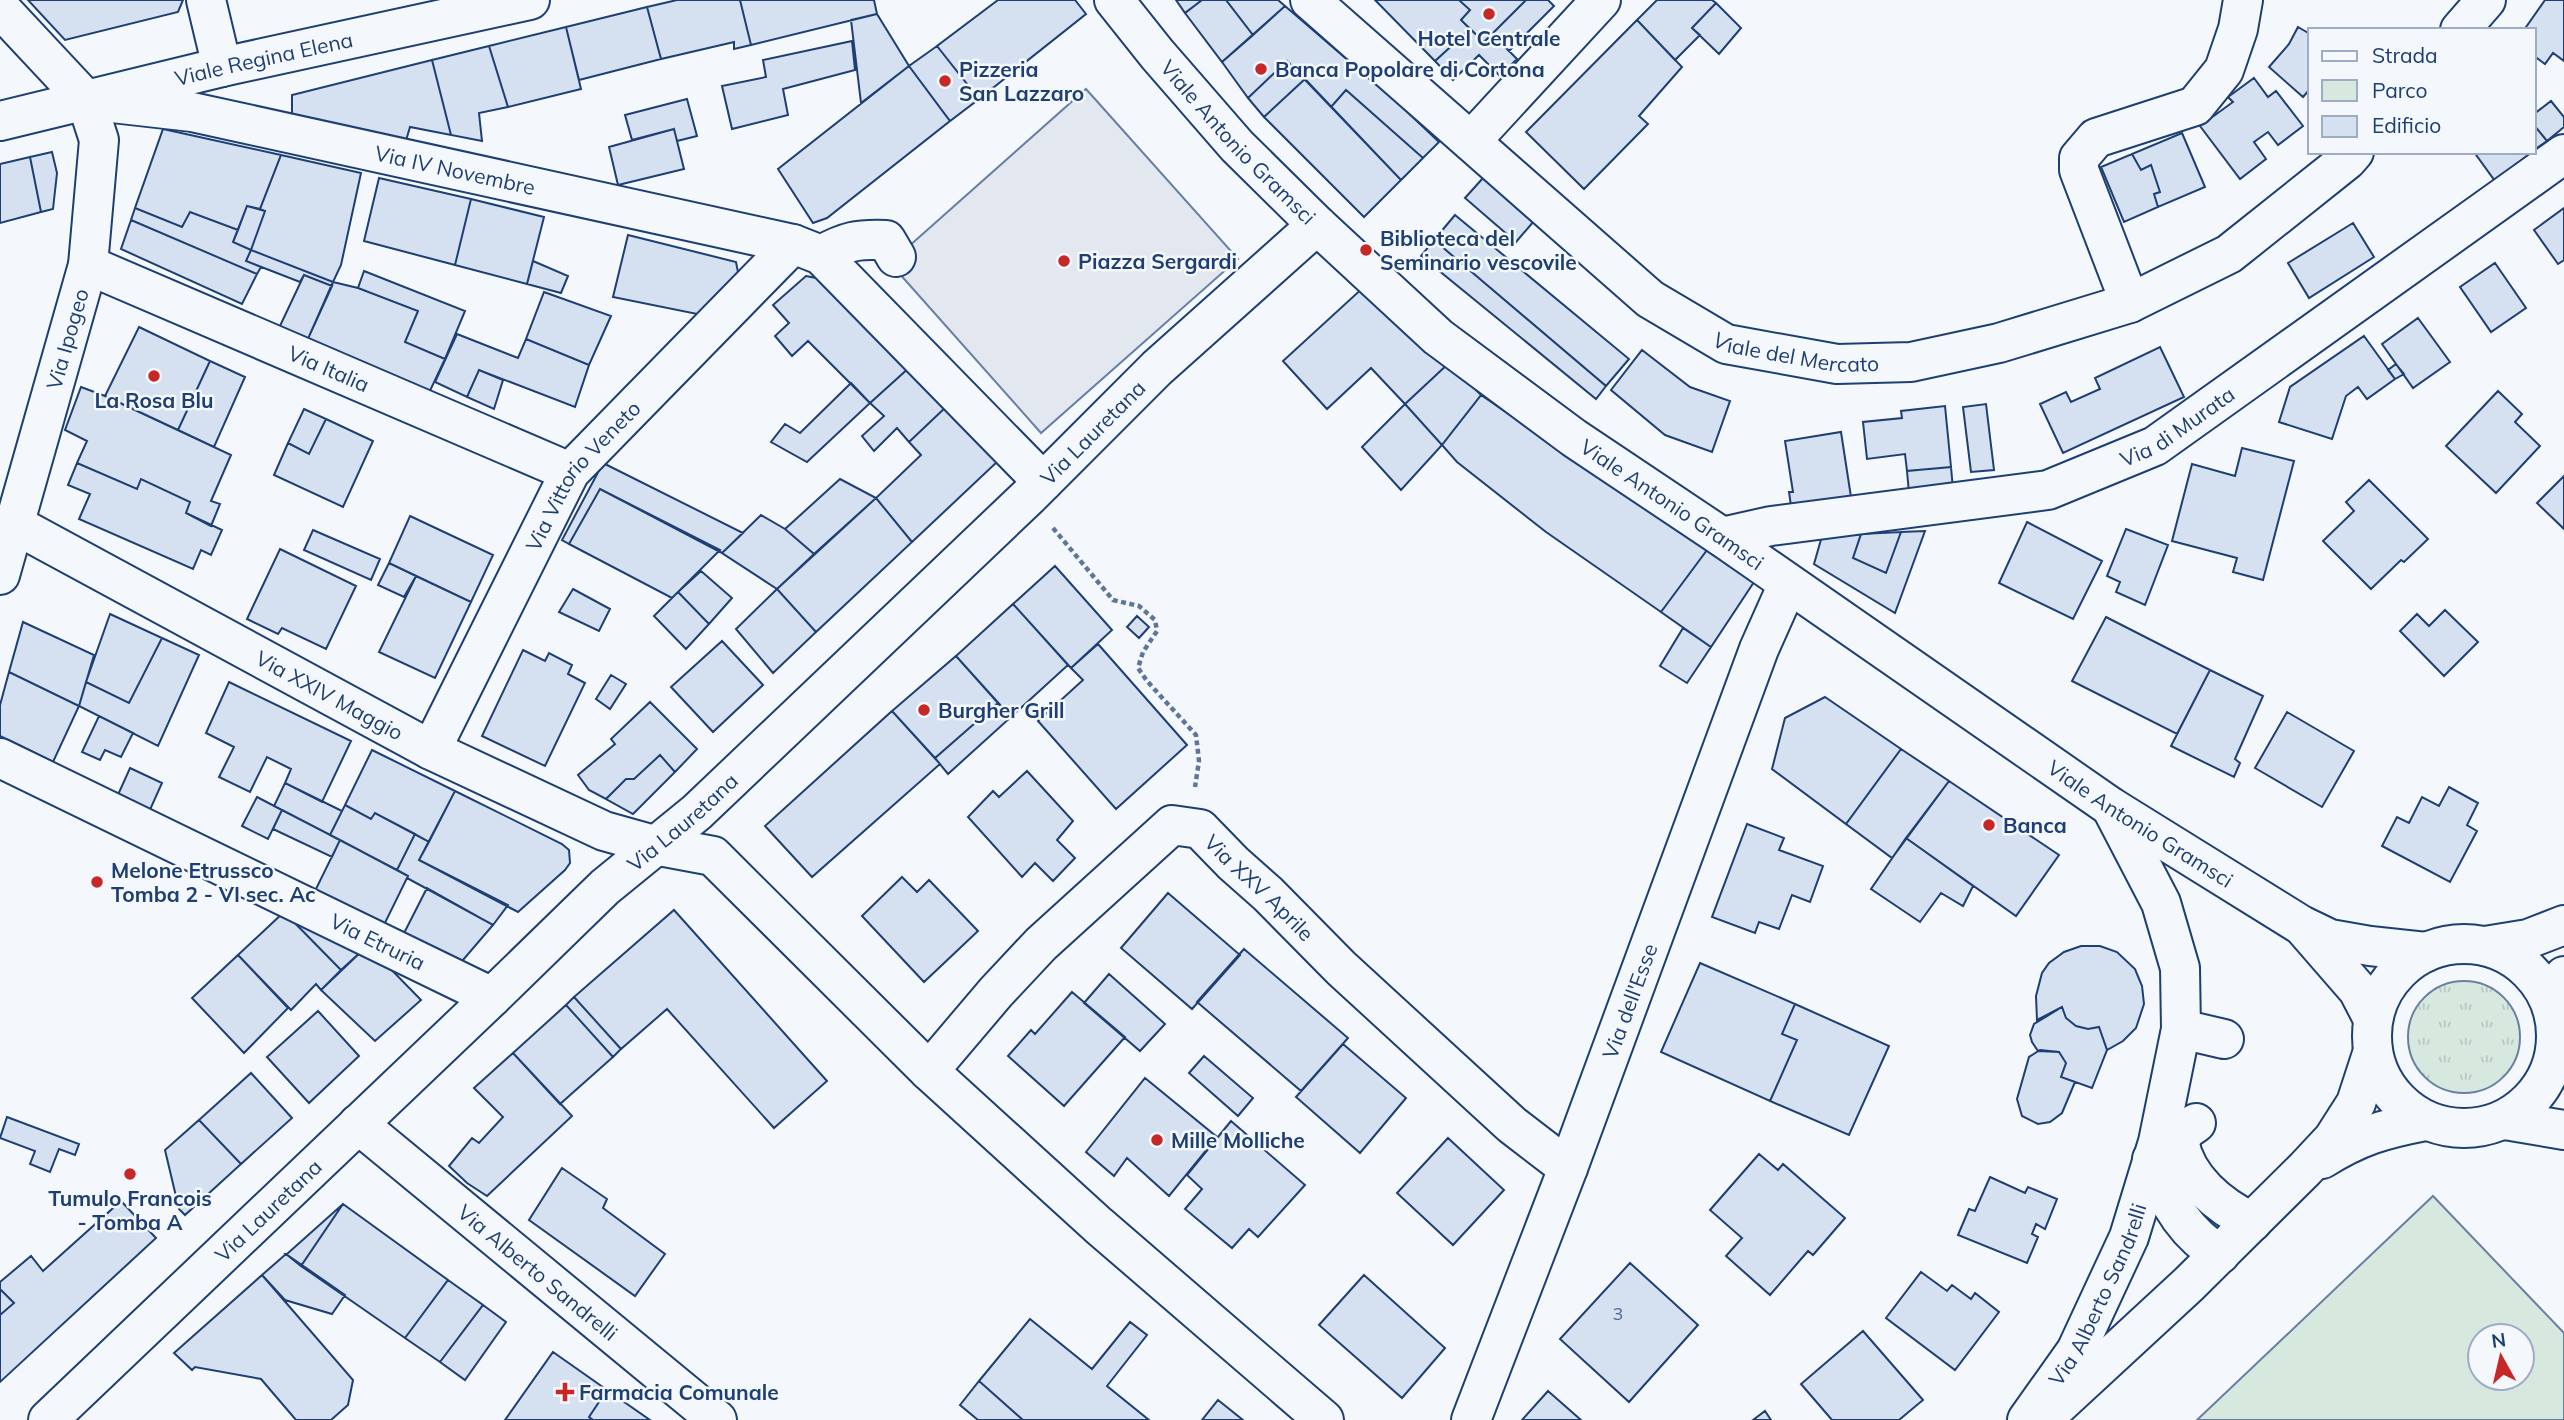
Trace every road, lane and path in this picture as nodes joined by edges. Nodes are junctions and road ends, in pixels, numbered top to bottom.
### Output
1 (206, 0) edge
2 (530, 0) edge
3 (1114, 0) edge
4 (1310, 0) edge
5 (1601, 0) edge
6 (2243, 0) edge
7 (2486, 0) edge
8 (0, 8) edge
9 (2462, 28) edge
10 (222, 67) junction
11 (86, 100) junction
12 (0, 121) edge
13 (1471, 141) junction
14 (2352, 154) edge
15 (2564, 154) edge
16 (1317, 225) junction
17 (807, 250) junction
18 (896, 257) dead end
19 (88, 265) junction
20 (2130, 303) junction
21 (570, 472) junction
22 (1036, 489) junction
23 (14, 524) junction
24 (1721, 537) junction
25 (0, 575) edge
26 (1788, 584) junction
27 (431, 750) junction
28 (0, 758) edge
29 (2110, 807) junction
30 (1200, 829) junction
31 (654, 845) junction
32 (2301, 925) junction
33 (2564, 925) edge
34 (2485, 946) junction
35 (2426, 952) junction
36 (492, 997) junction
37 (2559, 1018) edge
38 (2181, 1029) junction
39 (2372, 1036) junction
40 (2224, 1039) dead end
41 (929, 1071) junction
42 (2505, 1120) junction
43 (2425, 1121) junction
44 (2196, 1123) dead end
45 (358, 1124) junction
46 (2564, 1130) edge
47 (2152, 1159) junction
48 (1568, 1168) junction
49 (2305, 1169) junction
50 (2252, 1223) junction
51 (2220, 1254) junction
52 (48, 1420) edge
53 (716, 1420) edge
54 (1324, 1420) edge
55 (1471, 1420) edge
56 (2026, 1420) edge
57 (2042, 1420) edge

1 - 10 street
2 - 10 street, Viale Regina Elena
3 - 16 street, Viale Antonio Gramsci
4 - 13 street, Viale del Mercato
5 - 13 street
6 - 20 street
7 - 9 street
8 - 11 street
10 - 11 street, Viale Regina Elena
11 - 12 street, Viale Regina Elena
11 - 17 street, Via IV Novembre
11 - 19 street, Via Ipogeo
13 - 20 street, Viale del Mercato
14 - 20 street, Viale del Mercato
15 - 24 street, Via di Murata
16 - 22 street, Via Lauretana
16 - 24 street, Viale Antonio Gramsci
17 - 18 street
17 - 21 street, Via Vittorio Veneto
17 - 22 street
19 - 21 street, Via Italia
19 - 23 street, Via Ipogeo
21 - 27 street, Via Vittorio Veneto
22 - 30 path
22 - 31 street, Via Lauretana
23 - 25 street, Via Ipogeo
23 - 27 street, Via XXIV Maggio
24 - 26 street, Viale Antonio Gramsci
26 - 29 street, Viale Antonio Gramsci
26 - 48 street, Via dell'Esse
27 - 31 street, Via XXIV Maggio
28 - 36 street, Via Etruria
29 - 32 street, Viale Antonio Gramsci
29 - 38 street, Via Alberto Sandrelli
30 - 41 street, Via XXV Aprile
30 - 48 street, Via XXV Aprile
31 - 36 street, Via Lauretana
31 - 41 street
32 - 35 street, Viale Antonio Gramsci
32 - 39 street, Viale Antonio Gramsci
33 - 34 street
34 - 35 street, Viale Antonio Gramsci
34 - 37 street, Viale Antonio Gramsci
35 - 39 street, Viale Antonio Gramsci
36 - 45 street, Via Lauretana
37 - 42 street, Viale Antonio Gramsci
38 - 40 street
38 - 47 street, Via Alberto Sandrelli
39 - 43 street, Viale Antonio Gramsci
39 - 49 street, Via Alberto Sandrelli
41 - 54 street
42 - 43 street, Viale Antonio Gramsci
42 - 46 street, Viale Antonio Gramsci
43 - 49 street, Via Alberto Sandrelli
44 - 50 street
45 - 52 street, Via Lauretana
45 - 53 street, Via Alberto Sandrelli
47 - 51 street, Via Alberto Sandrelli
47 - 56 street, Via Alberto Sandrelli
48 - 55 street, Via dell'Esse
49 - 50 street, Via Alberto Sandrelli
50 - 51 street, Via Alberto Sandrelli
51 - 57 street, Via Alberto Sandrelli

